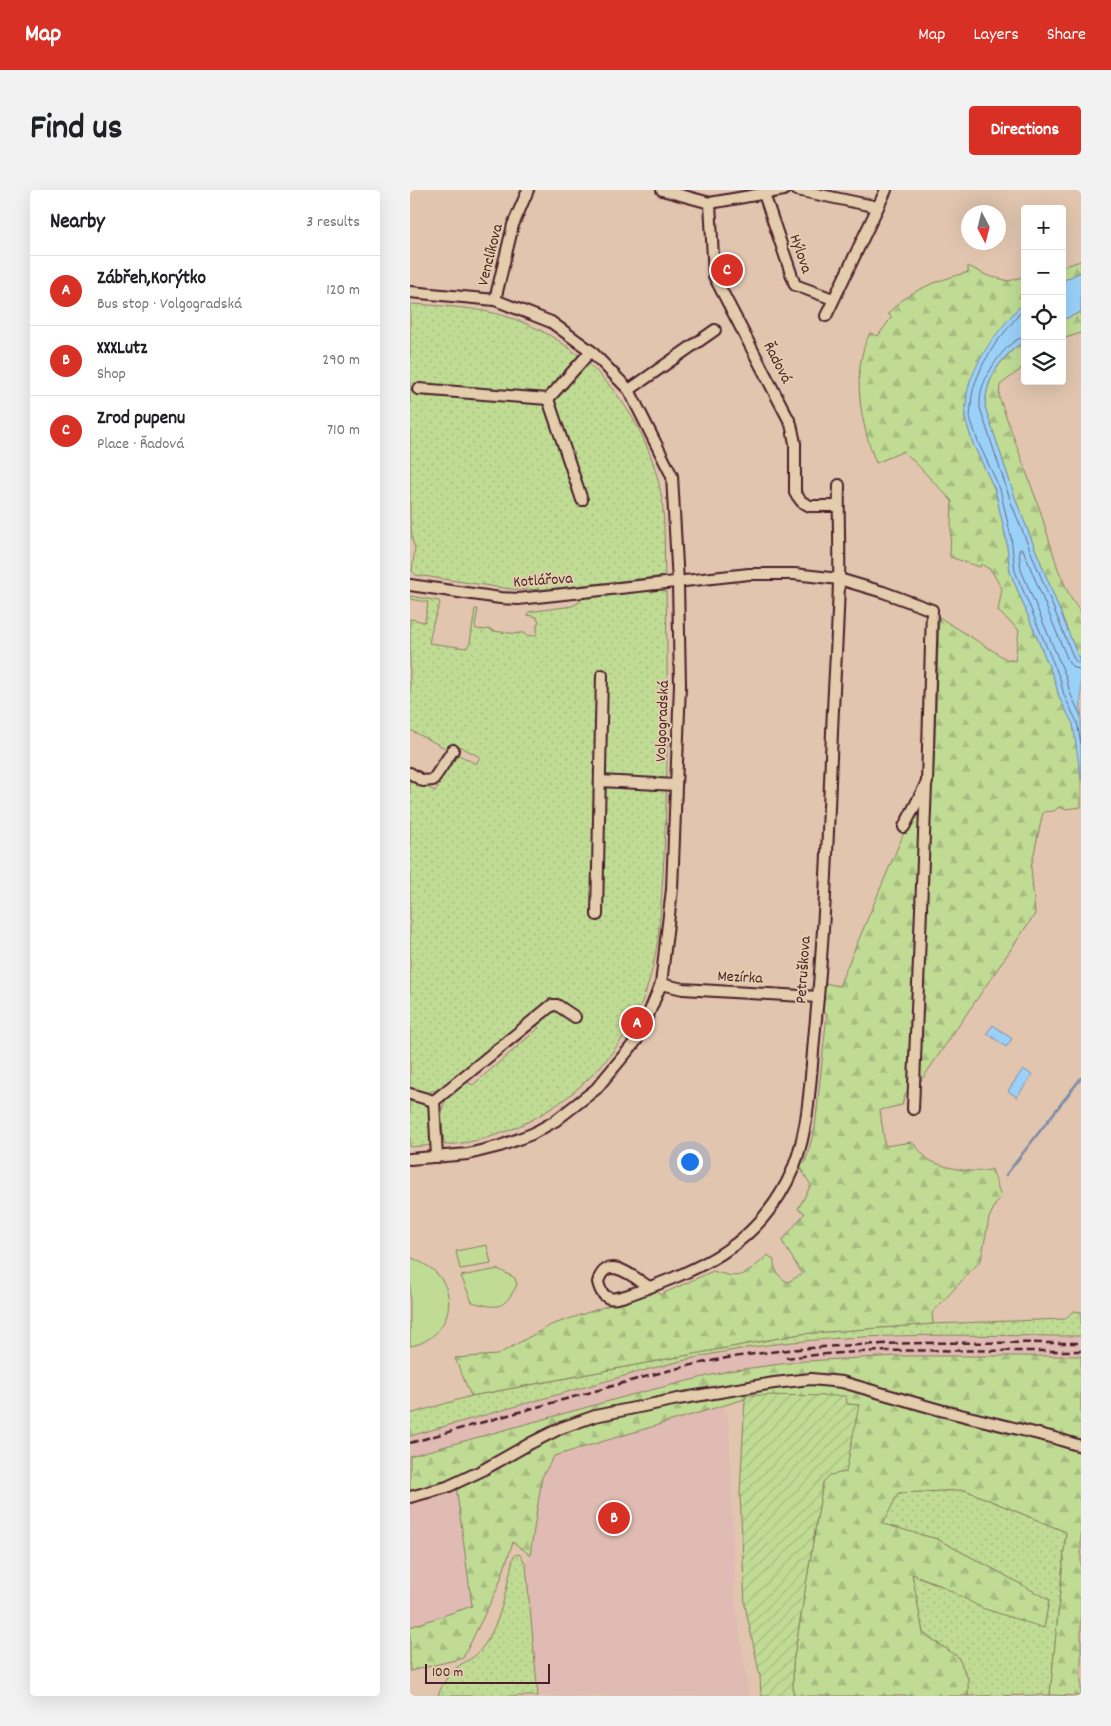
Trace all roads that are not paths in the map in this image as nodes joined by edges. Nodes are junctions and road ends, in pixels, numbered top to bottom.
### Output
1 (528, 190) edge
2 (662, 190) edge
3 (784, 190) edge
4 (797, 190) edge
5 (886, 190) edge
6 (764, 194) junction
7 (710, 202) junction
8 (878, 207) junction
9 (410, 292) edge
10 (833, 299) junction
11 (495, 300) junction
12 (826, 316) dead end
13 (715, 330) dead end
14 (591, 351) junction
15 (418, 390) dead end
16 (629, 390) junction
17 (548, 399) junction
18 (839, 485) dead end
19 (582, 500) dead end
20 (838, 506) junction
21 (840, 579) junction
22 (678, 583) junction
23 (410, 585) edge
24 (602, 675) dead end
25 (453, 750) dead end
26 (410, 773) edge
27 (600, 781) junction
28 (926, 782) junction
29 (676, 785) junction
30 (904, 827) dead end
31 (597, 915) dead end
32 (661, 984) junction
33 (818, 997) junction
34 (575, 1017) dead end
35 (410, 1094) edge
36 (434, 1101) junction
37 (912, 1109) dead end
38 (437, 1157) junction
39 (410, 1159) edge
40 (649, 1287) junction
41 (1081, 1446) edge
42 (410, 1497) edge

1 - 11 street, Venclíkova
2 - 7 street
3 - 6 street
4 - 8 street
5 - 8 street
6 - 7 street
6 - 10 street, Hýlova
7 - 20 street, Řadová
8 - 10 street
9 - 11 street, Volgogradská
10 - 12 street
11 - 14 street, Volgogradská
13 - 16 street
14 - 16 street, Volgogradská
14 - 17 street
15 - 17 street
16 - 22 street, Volgogradská
17 - 19 street
18 - 20 street
20 - 21 street
21 - 22 street, Kotlářova
21 - 28 street, Kotlářova
21 - 33 street, Petruškova
22 - 23 street, Kotlářova
22 - 29 street, Volgogradská
24 - 27 street
25 - 26 street
27 - 29 street
27 - 31 street
28 - 30 street
28 - 37 street
29 - 32 street, Volgogradská
32 - 33 street, Mezírka
32 - 38 street, Volgogradská
33 - 40 street, Petruškova
34 - 36 street
35 - 36 street
36 - 38 street
38 - 39 street, Volgogradská
40 - 40 street, Petruškova
41 - 42 street

